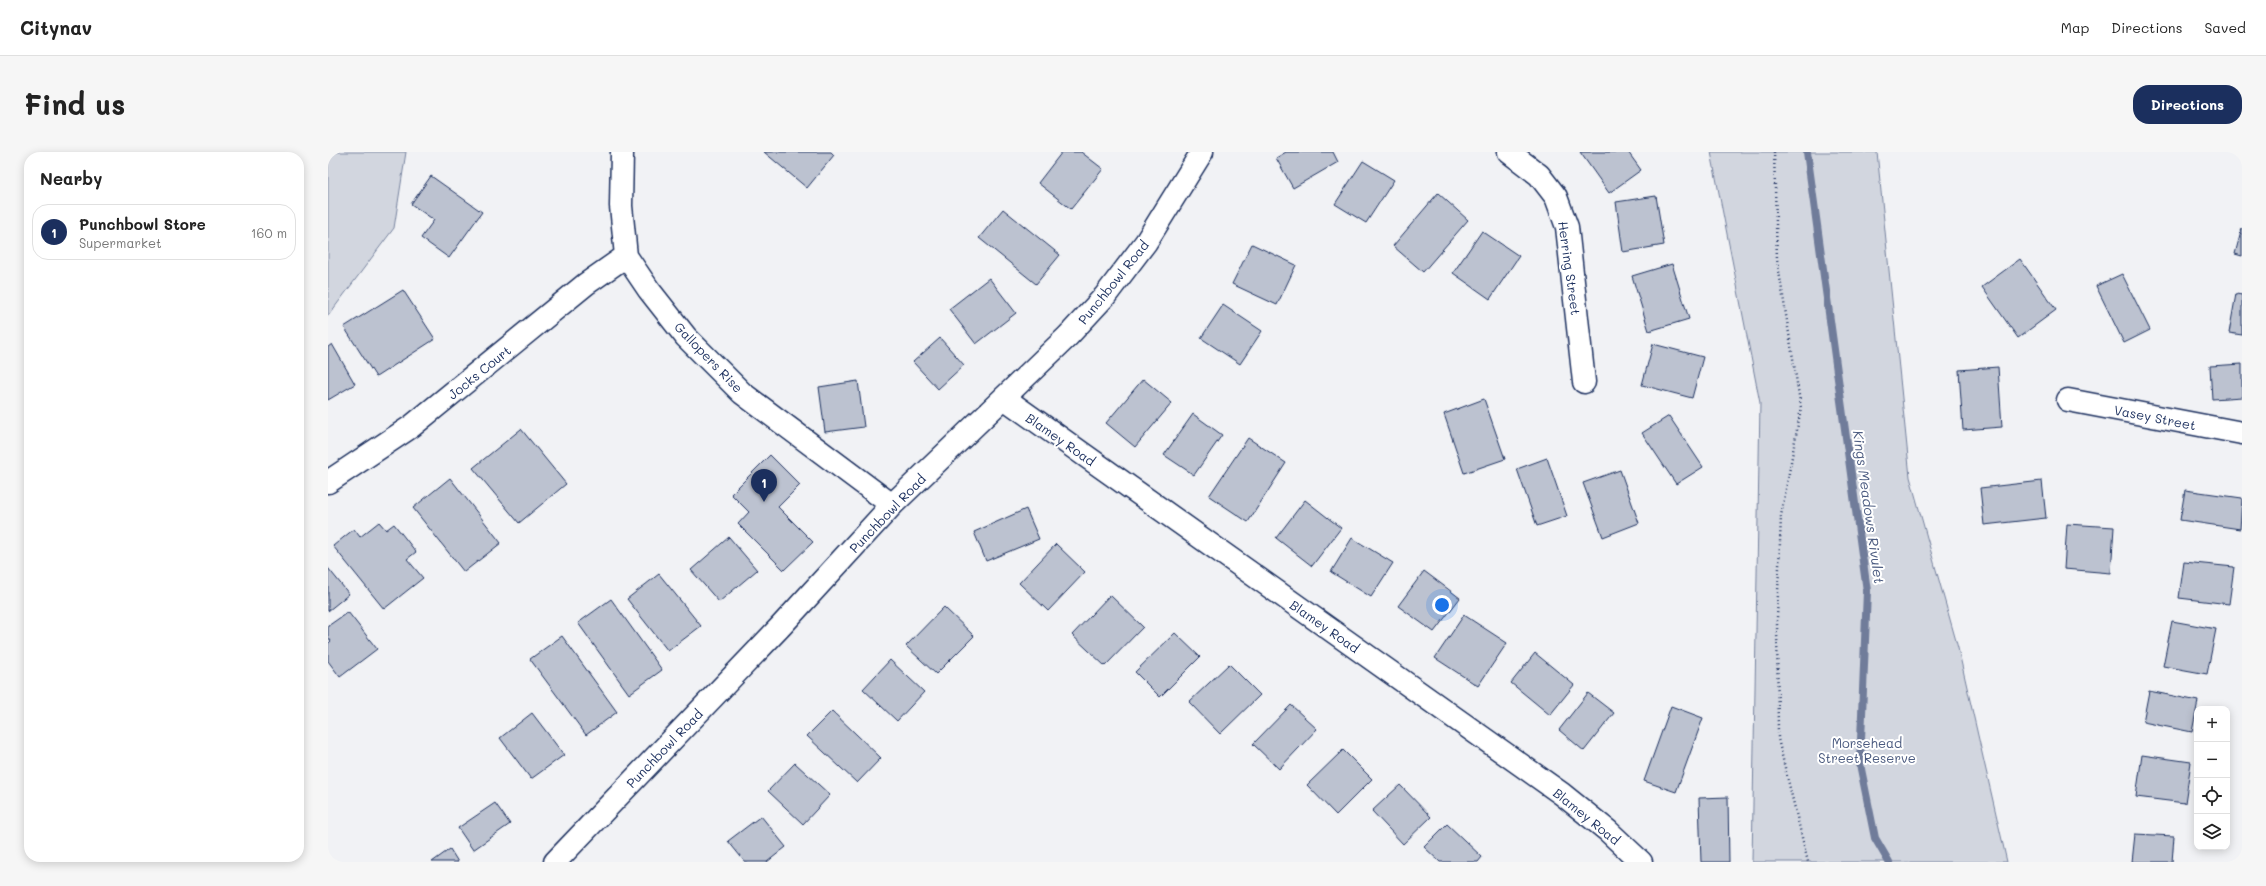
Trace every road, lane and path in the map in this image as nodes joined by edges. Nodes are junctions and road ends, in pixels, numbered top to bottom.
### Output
1 (622, 152) edge
2 (1202, 152) edge
3 (1509, 152) edge
4 (1774, 152) edge
5 (626, 256) junction
6 (1584, 382) dead end
7 (1004, 398) junction
8 (2068, 400) dead end
9 (2242, 433) edge
10 (328, 482) edge
11 (892, 506) junction
12 (555, 862) edge
13 (1641, 862) edge
14 (1808, 862) edge

1 - 5 street, Gallopers Rise
2 - 7 street, Punchbowl Road
3 - 6 street, Herring Street
4 - 14 path
5 - 10 street, Jocks Court
5 - 11 street, Gallopers Rise
7 - 11 street, Punchbowl Road
7 - 13 street, Blamey Road
8 - 9 street, Vasey Street
11 - 12 street, Punchbowl Road

